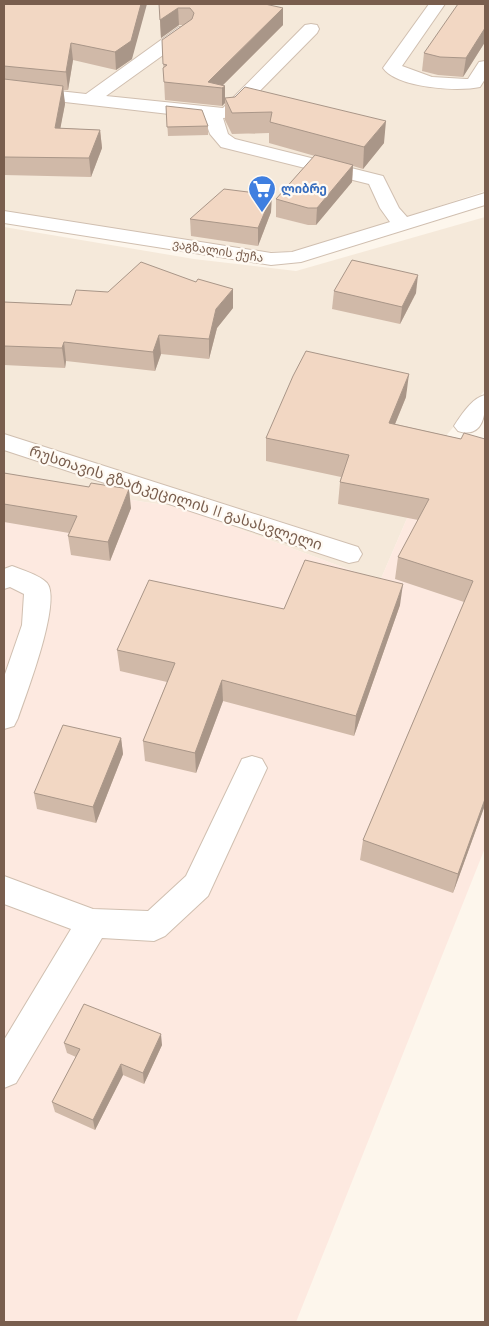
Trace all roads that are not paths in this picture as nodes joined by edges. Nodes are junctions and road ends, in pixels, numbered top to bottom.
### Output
1 (437, 4) edge
2 (311, 29) dead end
3 (185, 31) edge
4 (485, 66) edge
5 (4, 90) edge
6 (90, 99) junction
7 (212, 113) junction
8 (485, 199) edge
9 (4, 217) edge
10 (403, 224) junction
11 (485, 402) edge
12 (466, 426) dead end
13 (4, 442) edge
14 (348, 554) dead end
15 (4, 579) edge
16 (4, 718) edge
17 (252, 768) dead end
18 (4, 890) edge
19 (93, 923) junction
20 (4, 1071) edge

1 - 4 street
2 - 7 street
3 - 6 street
5 - 6 street
6 - 7 street
7 - 10 street
8 - 10 street, ვაგზალის ქუჩა
9 - 10 street, ვაგზალის ქუჩა
11 - 12 street
13 - 14 street, რუსთავის გზატკეცილის II გასასვლელი
15 - 16 street
17 - 19 street
18 - 19 street
19 - 20 street

